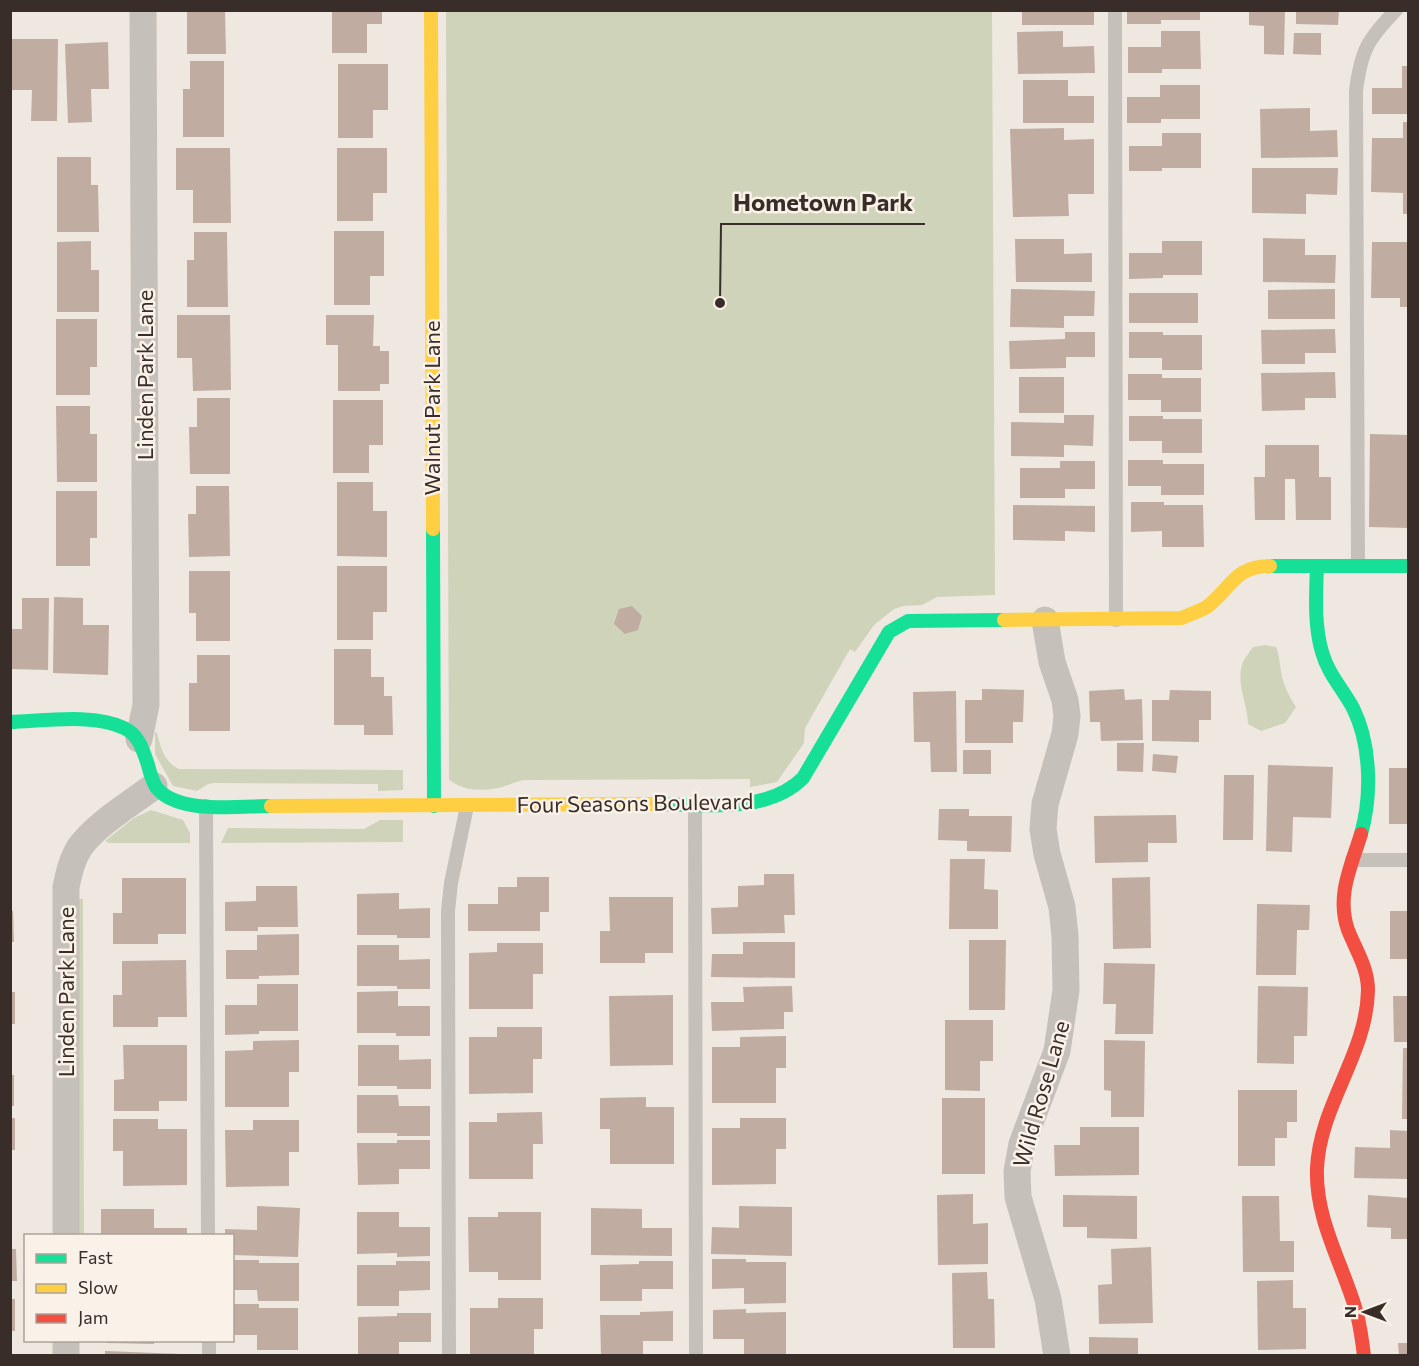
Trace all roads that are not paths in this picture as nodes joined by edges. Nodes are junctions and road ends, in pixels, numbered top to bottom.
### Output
1 (143, 10) edge
2 (430, 10) edge
3 (1115, 10) edge
4 (1396, 10) edge
5 (1317, 566) junction
6 (1358, 566) junction
7 (1408, 566) edge
8 (1045, 620) junction
9 (1116, 620) junction
10 (10, 722) edge
11 (139, 739) junction
12 (154, 786) junction
13 (695, 804) junction
14 (206, 806) junction
15 (434, 806) junction
16 (467, 806) junction
17 (1350, 860) junction
18 (1408, 860) edge
19 (66, 1234) edge
20 (208, 1234) edge
21 (449, 1356) edge
22 (696, 1356) edge
23 (1057, 1356) edge
24 (1364, 1356) edge

1 - 11 street, Linden Park Lane
2 - 15 street, Walnut Park Lane
3 - 9 lane
4 - 6 lane
5 - 6 street, Four Seasons Boulevard
5 - 9 street, Four Seasons Boulevard
5 - 17 street
6 - 7 street, Four Seasons Boulevard
8 - 9 street, Four Seasons Boulevard
8 - 13 street, Four Seasons Boulevard
8 - 23 street, Wild Rose Lane
10 - 11 street
11 - 12 street
12 - 14 street, Four Seasons Boulevard
12 - 19 street, Linden Park Lane
13 - 16 street, Four Seasons Boulevard
13 - 22 lane
14 - 15 street, Four Seasons Boulevard
14 - 20 lane
15 - 16 street, Four Seasons Boulevard
16 - 21 lane
17 - 18 lane
17 - 24 street

